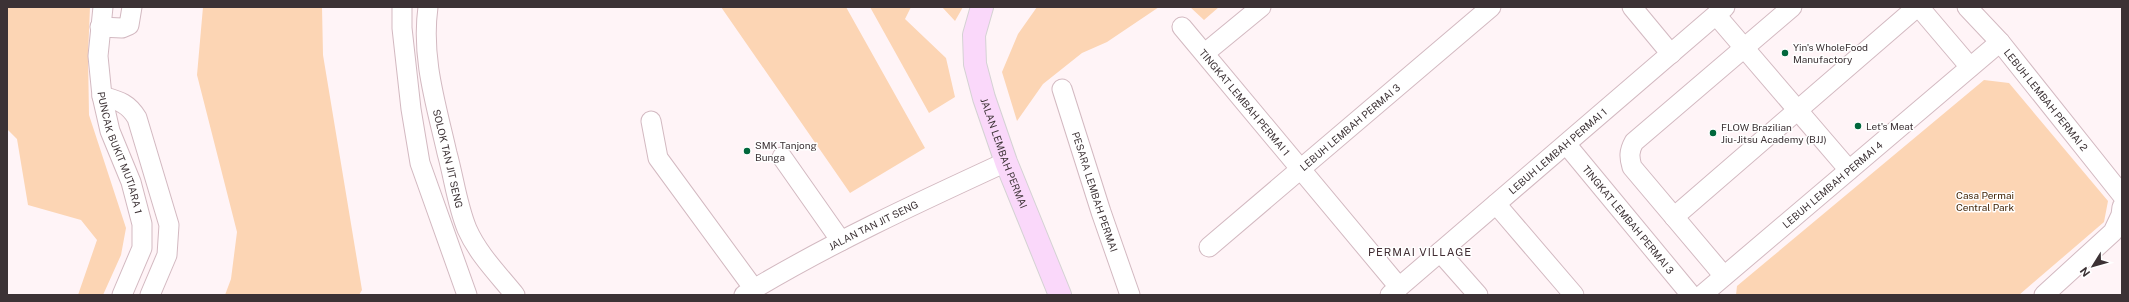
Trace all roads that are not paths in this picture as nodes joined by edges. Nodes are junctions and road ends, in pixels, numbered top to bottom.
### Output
1 (103, 7) edge
2 (132, 7) edge
3 (402, 7) edge
4 (428, 7) edge
5 (982, 7) edge
6 (1260, 7) edge
7 (1491, 7) edge
8 (1632, 7) edge
9 (1792, 7) edge
10 (1918, 7) edge
11 (1967, 7) edge
12 (1720, 11) edge
13 (100, 27) junction
14 (1182, 27) dead end
15 (2000, 42) junction
16 (1744, 48) junction
17 (1206, 54) junction
18 (1671, 54) junction
19 (1970, 67) junction
20 (1062, 89) dead end
21 (102, 96) junction
22 (1798, 110) junction
23 (651, 121) dead end
24 (1566, 144) junction
25 (782, 157) dead end
26 (1006, 162) junction
27 (1301, 169) junction
28 (1849, 170) junction
29 (2122, 195) edge
30 (1496, 204) junction
31 (2122, 206) edge
32 (1674, 216) junction
33 (841, 242) junction
34 (1209, 247) dead end
35 (142, 248) junction
36 (1440, 252) junction
37 (167, 255) junction
38 (1724, 276) junction
39 (1395, 291) edge
40 (749, 292) edge
41 (511, 294) edge
42 (122, 295) edge
43 (150, 295) edge
44 (467, 295) edge
45 (1060, 295) edge
46 (1130, 295) edge
47 (1478, 295) edge
48 (1574, 295) edge
49 (1691, 295) edge
50 (1702, 295) edge
51 (2044, 295) edge

1 - 13 street, PUNCAK BUKIT MUTIARA 1
2 - 13 street
3 - 44 street
4 - 41 street, SOLOK TAN JIT SENG
5 - 26 main road, JALAN LEMBAH PERMAI
6 - 17 street
7 - 27 street, LEBUH LEMBAH PERMAI 3
8 - 18 street
9 - 16 street
10 - 19 street
10 - 22 street
11 - 15 street, LEBUH LEMBAH PERMAI 2
12 - 16 street
12 - 18 street, LEBUH LEMBAH PERMAI 1
13 - 21 street, PUNCAK BUKIT MUTIARA 1
14 - 17 street, TINGKAT LEMBAH PERMAI 1
15 - 19 street, LEBUH LEMBAH PERMAI 4
15 - 29 street, LEBUH LEMBAH PERMAI 2
16 - 22 street
16 - 32 street
17 - 27 street, TINGKAT LEMBAH PERMAI 1
18 - 24 street, LEBUH LEMBAH PERMAI 1
19 - 28 street, LEBUH LEMBAH PERMAI 4
20 - 46 street, PESARA LEMBAH PERMAI
21 - 35 street, PUNCAK BUKIT MUTIARA 1
21 - 37 street
22 - 28 street
22 - 32 street
23 - 40 street
24 - 30 street, LEBUH LEMBAH PERMAI 1
24 - 49 street, TINGKAT LEMBAH PERMAI 3
25 - 33 street
26 - 33 street, JALAN TAN JIT SENG
26 - 45 main road, JALAN LEMBAH PERMAI
27 - 34 street, LEBUH LEMBAH PERMAI 3
27 - 39 street, TINGKAT LEMBAH PERMAI 1
28 - 38 street, LEBUH LEMBAH PERMAI 4
30 - 36 street, LEBUH LEMBAH PERMAI 1
30 - 48 street
31 - 51 street
32 - 38 street
33 - 40 street, JALAN TAN JIT SENG
35 - 37 street
35 - 42 street, PUNCAK BUKIT MUTIARA 1
36 - 39 street, LEBUH LEMBAH PERMAI 1
36 - 47 street
37 - 43 street
38 - 50 street, LEBUH LEMBAH PERMAI 4

